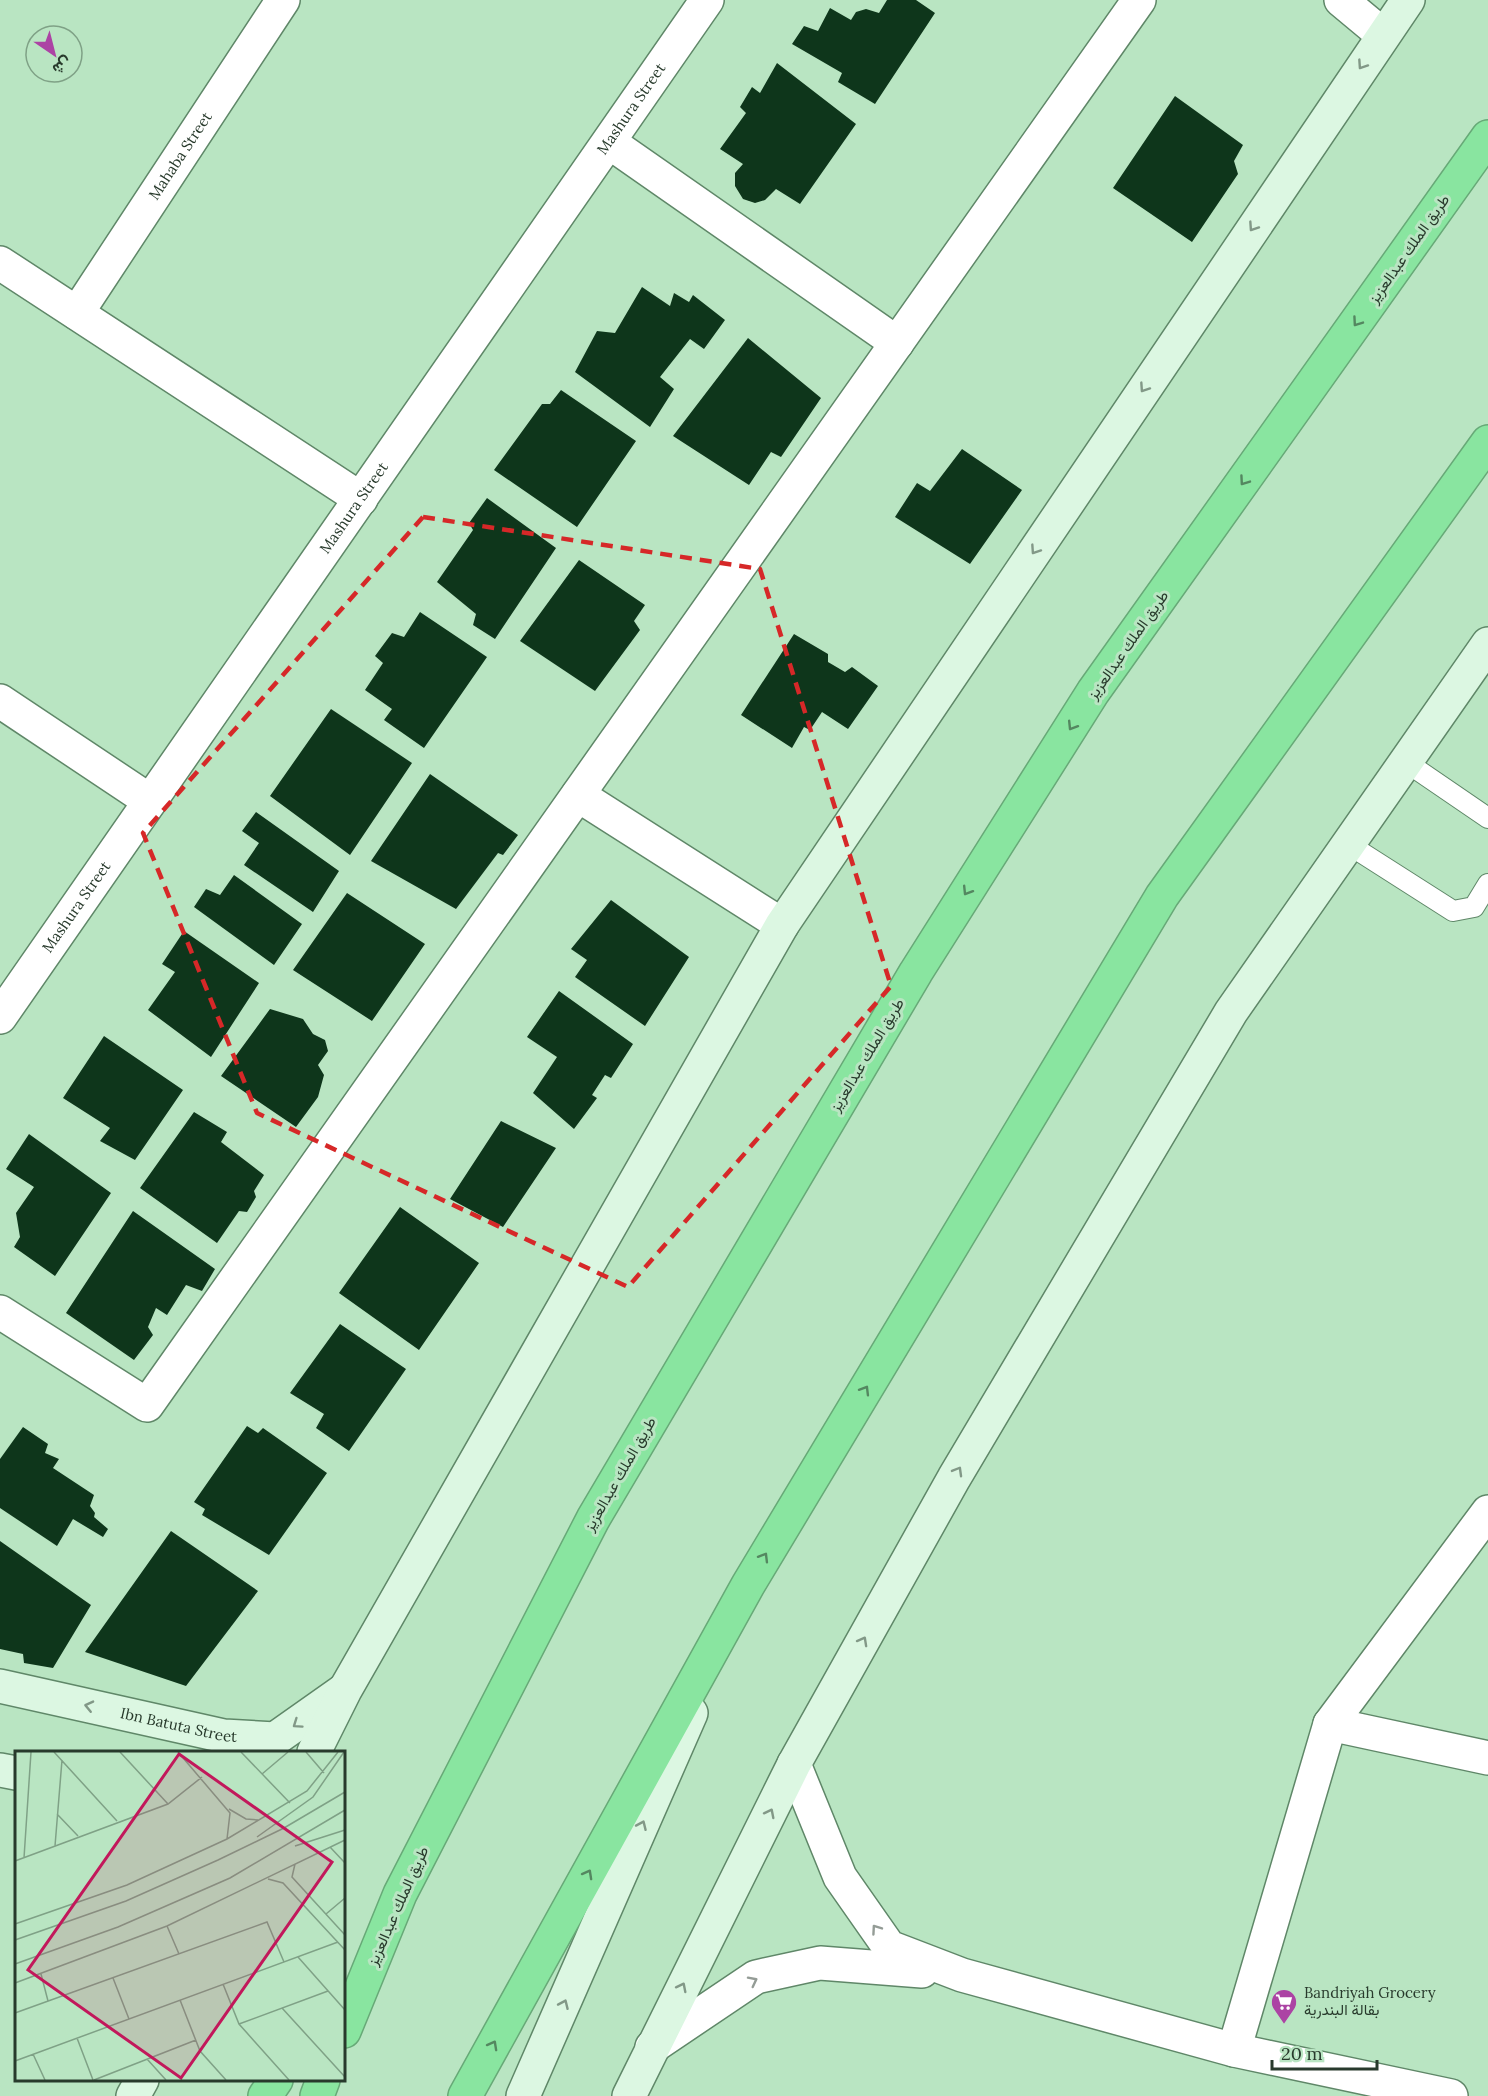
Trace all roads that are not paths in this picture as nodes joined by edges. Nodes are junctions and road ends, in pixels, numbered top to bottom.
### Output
1 (283, 0) edge
2 (707, 0) edge
3 (1139, 0) edge
4 (1341, 0) edge
5 (1408, 0) edge
6 (1383, 35) junction
7 (1488, 137) edge
8 (609, 142) junction
9 (0, 263) edge
10 (77, 313) junction
11 (897, 343) junction
12 (1488, 442) edge
13 (361, 499) junction
14 (1488, 644) edge
15 (0, 701) edge
16 (1406, 762) junction
17 (578, 795) junction
18 (150, 801) junction
19 (1488, 818) edge
20 (1348, 844) junction
21 (1488, 884) edge
22 (782, 925) junction
23 (0, 1017) edge
24 (0, 1312) edge
25 (1488, 1512) edge
26 (747, 1585) junction
27 (0, 1686) edge
28 (345, 1690) junction
29 (1330, 1724) junction
30 (226, 1744) edge
31 (314, 1751) edge
32 (1488, 1758) edge
33 (794, 1764) junction
34 (0, 1770) edge
35 (15, 1773) edge
36 (400, 1893) junction
37 (962, 1975) junction
38 (345, 1976) edge
39 (345, 2029) edge
40 (652, 2047) junction
41 (1234, 2050) junction
42 (141, 2081) edge
43 (275, 2081) edge
44 (322, 2081) edge
45 (133, 2096) edge
46 (265, 2096) edge
47 (317, 2096) edge
48 (465, 2096) edge
49 (523, 2096) edge
50 (629, 2096) edge
51 (1451, 2096) edge

1 - 10 street, Mahaba Street
2 - 8 street, Mashura Street
3 - 11 street
4 - 6 street
5 - 6 main road
6 -> 22 main road
7 -> 36 highway, طريق الملك عبدالعزيز
8 - 11 street
8 - 13 street, Mashura Street
9 - 10 street
10 - 13 street
11 - 17 street
26 -> 12 highway
13 - 18 street, Mashura Street
14 - 16 main road
15 - 18 street
16 - 19 lane
16 - 20 main road
17 - 22 street
17 - 24 street
18 - 23 street, Mashura Street
20 - 21 lane
33 -> 20 main road
22 - 28 main road
25 - 29 street
48 -> 26 highway
49 -> 26 main road
30 -> 27 main road, Ibn Batuta Street
28 -> 30 main road, Ibn Batuta Street
28 - 31 main road
29 - 32 street
29 - 41 street
37 -> 33 street
40 -> 33 main road
34 - 35 main road
36 - 38 highway
36 - 39 highway, طريق الملك عبدالعزيز
40 -> 37 street
37 - 41 street
40 - 50 main road
41 - 51 street
42 - 45 main road
43 - 46 highway
44 - 47 highway

